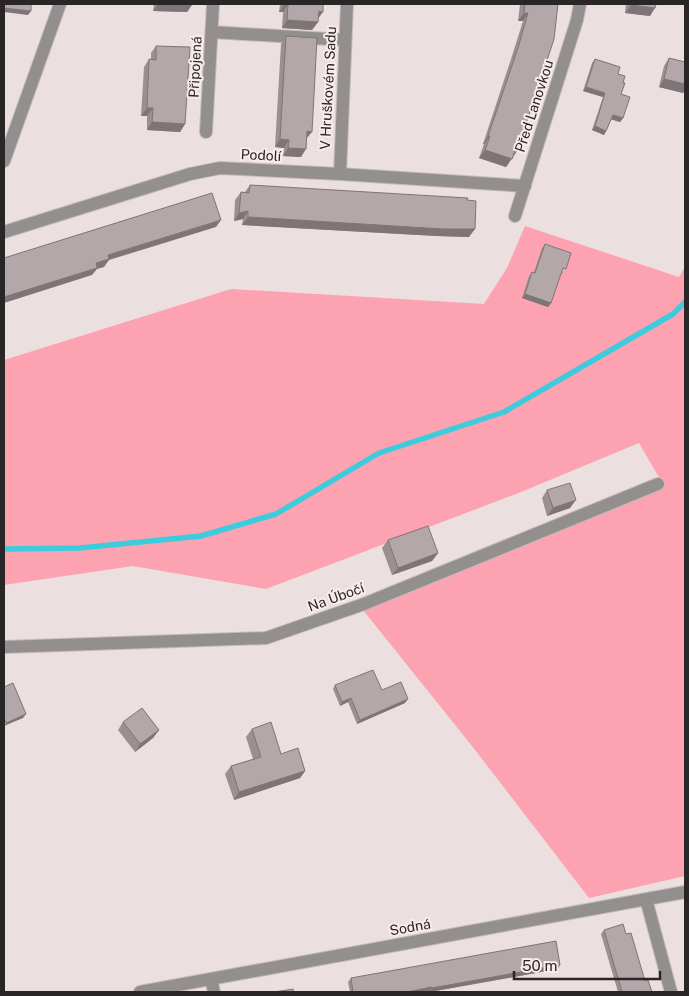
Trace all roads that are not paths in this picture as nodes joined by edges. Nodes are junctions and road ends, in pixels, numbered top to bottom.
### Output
1 (60, 4) edge
2 (214, 4) edge
3 (347, 4) edge
4 (580, 4) edge
5 (212, 32) junction
6 (345, 40) junction
7 (206, 132) dead end
8 (4, 161) edge
9 (340, 174) junction
10 (525, 186) junction
11 (515, 216) dead end
12 (4, 232) edge
13 (658, 484) dead end
14 (4, 647) edge
15 (685, 892) edge
16 (646, 900) junction
17 (211, 979) junction
18 (140, 992) edge
19 (214, 992) edge
20 (671, 992) edge

1 - 8 street
2 - 5 street, Připojená
3 - 6 street, V Hruškovém Sadu
4 - 10 street, Před Lanovkou
5 - 6 street
5 - 7 street, Připojená
6 - 9 street, V Hruškovém Sadu
9 - 10 street, Podolí
9 - 12 street, Podolí
10 - 11 street, Před Lanovkou
13 - 14 street, Na Úbočí
15 - 16 street, Sodná
16 - 17 street, Sodná
16 - 20 street
17 - 18 street, Sodná
17 - 19 street

